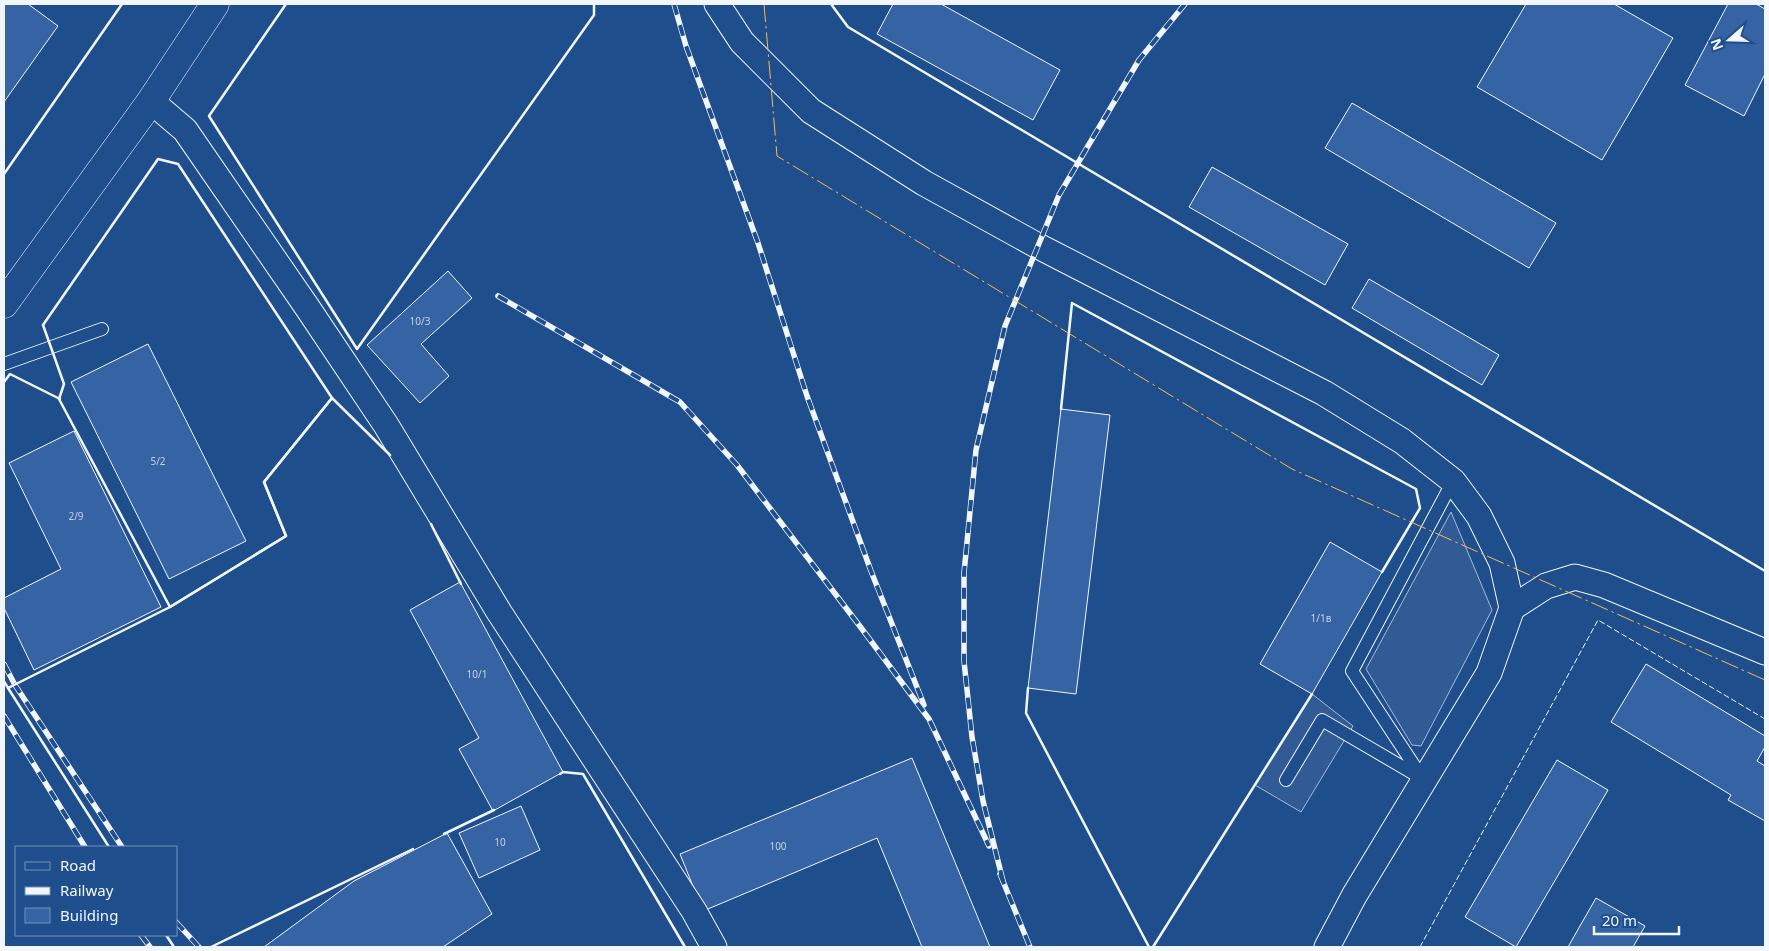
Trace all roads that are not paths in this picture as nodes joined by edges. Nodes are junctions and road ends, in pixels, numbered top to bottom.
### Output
1 (215, 4) edge
2 (717, 4) edge
3 (151, 101) junction
4 (4, 304) edge
5 (102, 329) dead end
6 (4, 364) edge
7 (1453, 481) junction
8 (1512, 608) junction
9 (1765, 652) edge
10 (1423, 779) junction
11 (1286, 780) dead end
12 (714, 947) edge
13 (1327, 947) edge

1 - 3 street
2 - 7 street
3 - 4 street
3 - 12 street
5 - 6 lane
7 - 8 street
7 - 10 lane
8 - 9 street
8 - 10 street
10 - 11 lane
10 - 13 street

